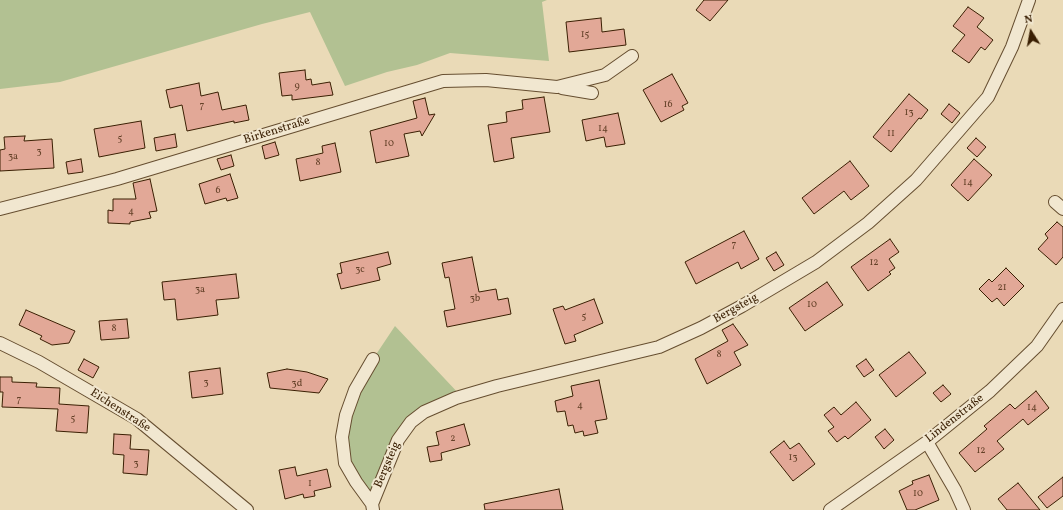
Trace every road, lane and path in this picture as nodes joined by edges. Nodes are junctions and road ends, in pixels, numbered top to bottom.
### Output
1 (1029, 0) edge
2 (632, 56) dead end
3 (557, 87) junction
4 (592, 93) dead end
5 (0, 209) edge
6 (1063, 309) edge
7 (0, 343) edge
8 (373, 358) dead end
9 (927, 442) junction
10 (372, 507) edge
11 (247, 510) edge
12 (830, 510) edge
13 (964, 510) edge

1 - 10 street, Bergsteig
2 - 3 street, Birkenstraße
3 - 4 street, Birkenstraße
3 - 5 street, Birkenstraße
6 - 9 street, Lindenstraße
7 - 11 street, Eichenstraße
8 - 10 street, Bergsteig
9 - 12 street, Lindenstraße
9 - 13 street

